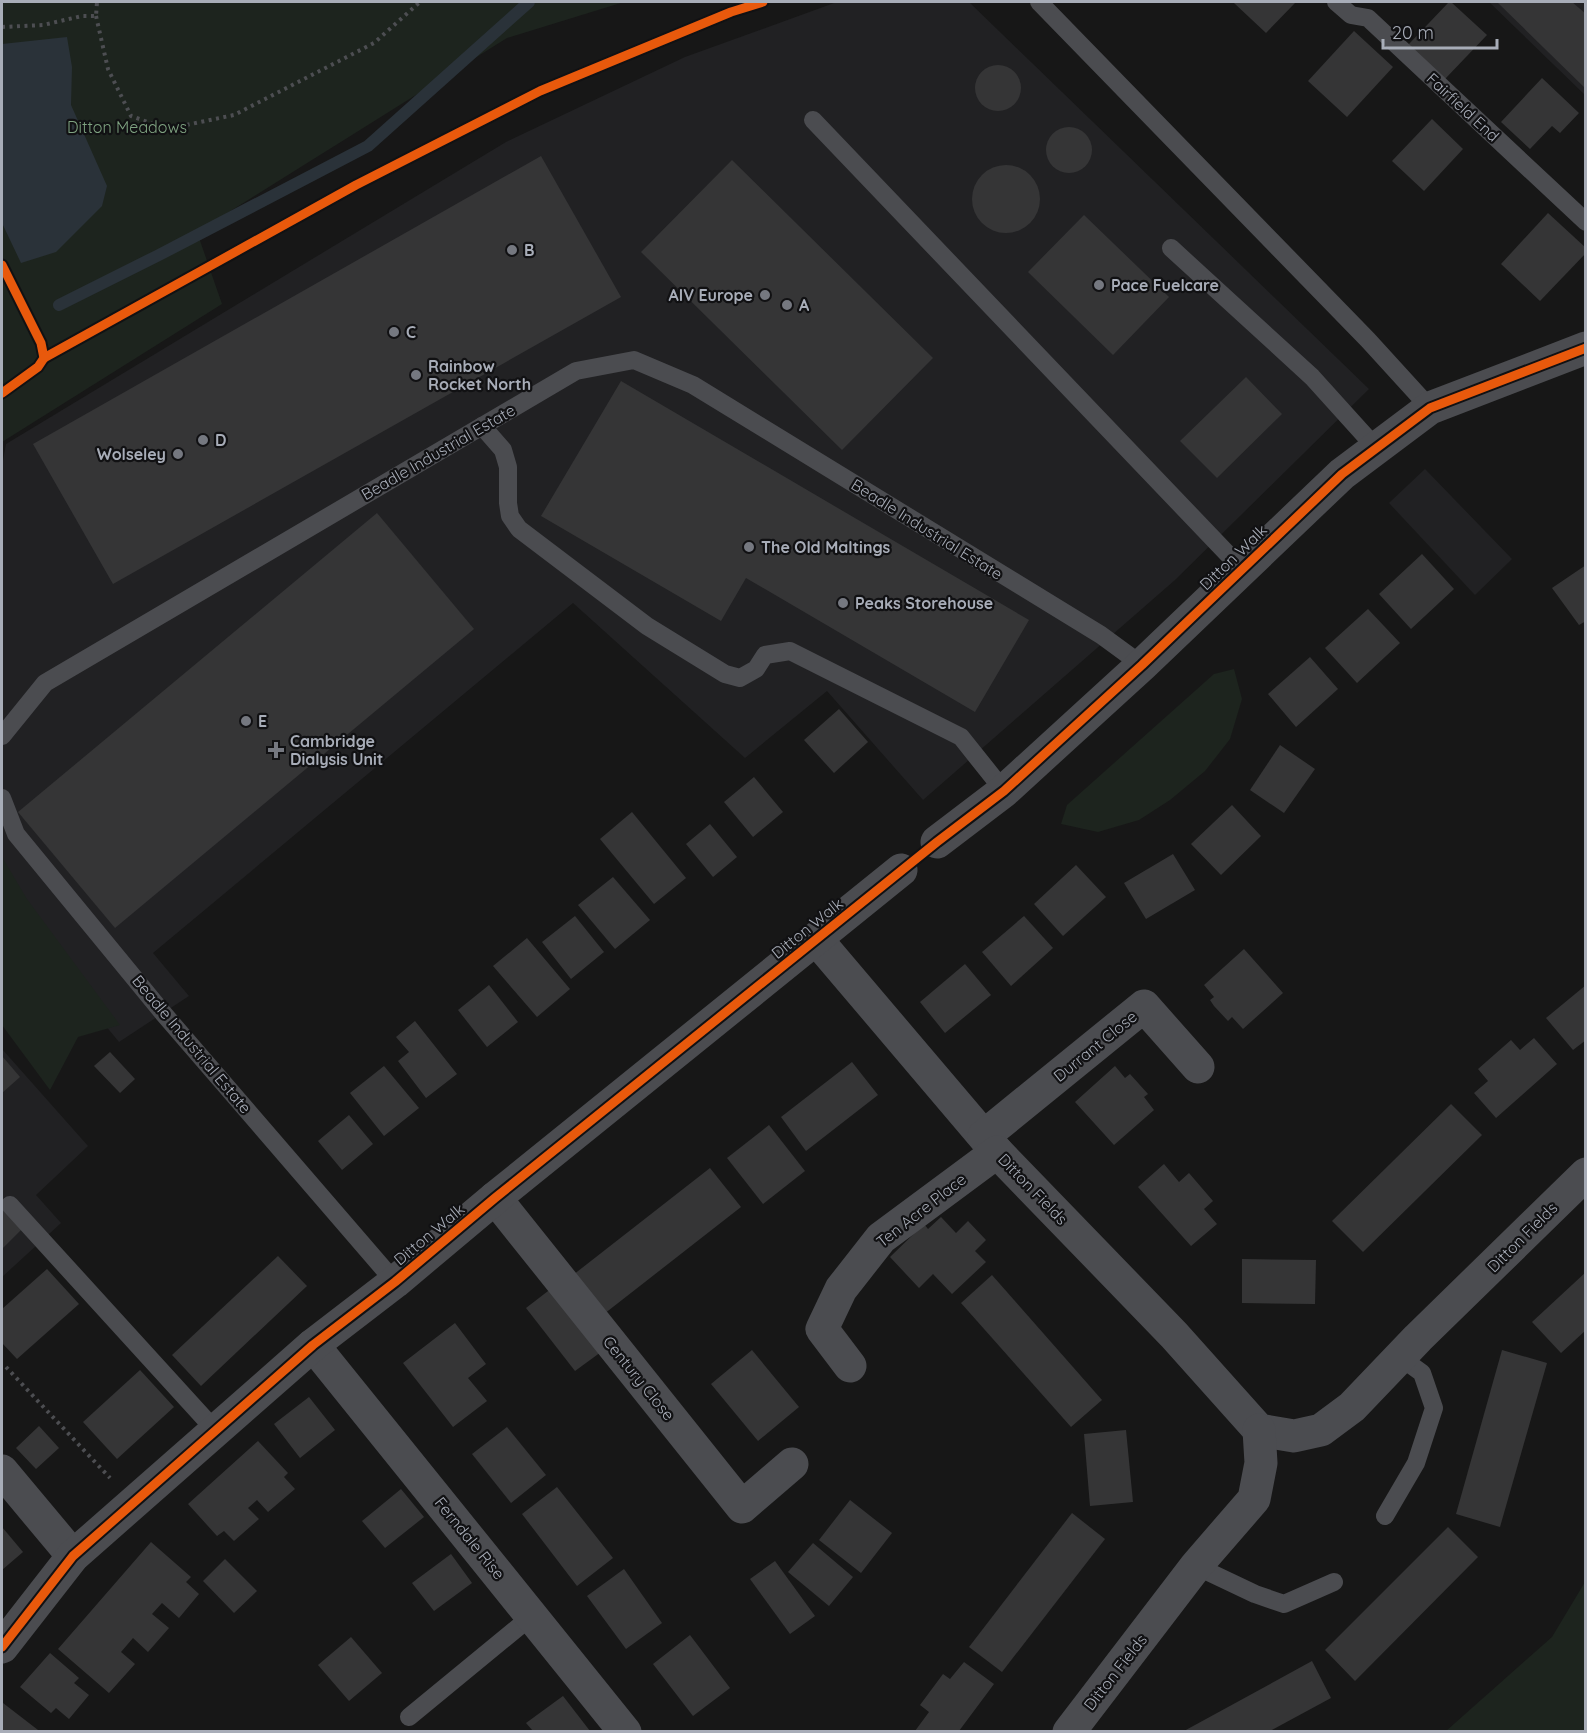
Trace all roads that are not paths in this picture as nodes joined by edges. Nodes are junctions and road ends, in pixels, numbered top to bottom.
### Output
1 (1039, 2) edge
2 (1336, 2) edge
3 (813, 120) dead end
4 (1586, 222) edge
5 (1171, 248) dead end
6 (1586, 348) edge
7 (1430, 408) junction
8 (482, 426) junction
9 (1377, 449) junction
10 (1242, 569) junction
11 (1142, 665) junction
12 (2, 736) edge
13 (1004, 791) junction
14 (2, 798) edge
15 (937, 842) dead end
16 (901, 870) dead end
17 (817, 940) junction
18 (1198, 1067) dead end
19 (991, 1144) junction
20 (1586, 1174) edge
21 (495, 1198) junction
22 (10, 1206) dead end
23 (395, 1282) junction
24 (313, 1345) junction
25 (1400, 1357) junction
26 (850, 1366) dead end
27 (215, 1430) junction
28 (1259, 1430) junction
29 (792, 1464) dead end
30 (2, 1471) edge
31 (1385, 1516) dead end
32 (73, 1556) junction
33 (1196, 1566) junction
34 (1335, 1582) dead end
35 (533, 1615) junction
36 (2, 1647) edge
37 (409, 1717) dead end
38 (626, 1731) edge
39 (1069, 1731) edge

1 - 7 lane
2 - 4 lane, Fairfield End
3 - 10 lane
5 - 9 lane
6 - 7 street, Ditton Walk
7 - 9 street, Ditton Walk
8 - 11 lane, Beadle Industrial Estate
8 - 12 lane, Beadle Industrial Estate
8 - 13 lane
9 - 10 street, Ditton Walk
10 - 11 street, Ditton Walk
11 - 13 street, Ditton Walk
13 - 15 street, Ditton Walk
14 - 23 lane, Beadle Industrial Estate
16 - 17 street, Ditton Walk
17 - 19 street, Ditton Fields
17 - 21 street, Ditton Walk
18 - 19 street, Durrant Close
19 - 26 street, Ten Acre Place
19 - 28 street, Ditton Fields
20 - 25 street, Ditton Fields
21 - 23 street, Ditton Walk
21 - 29 street, Century Close
22 - 27 lane
23 - 24 street, Ditton Walk
24 - 27 street, Ditton Walk
24 - 35 street, Ferndale Rise
25 - 28 street, Ditton Fields
25 - 31 lane
27 - 32 street, Ditton Walk
28 - 33 street, Ditton Fields
30 - 32 street
32 - 36 street, Ditton Walk
33 - 34 lane
33 - 39 street, Ditton Fields
35 - 37 lane
35 - 38 street, Ferndale Rise

